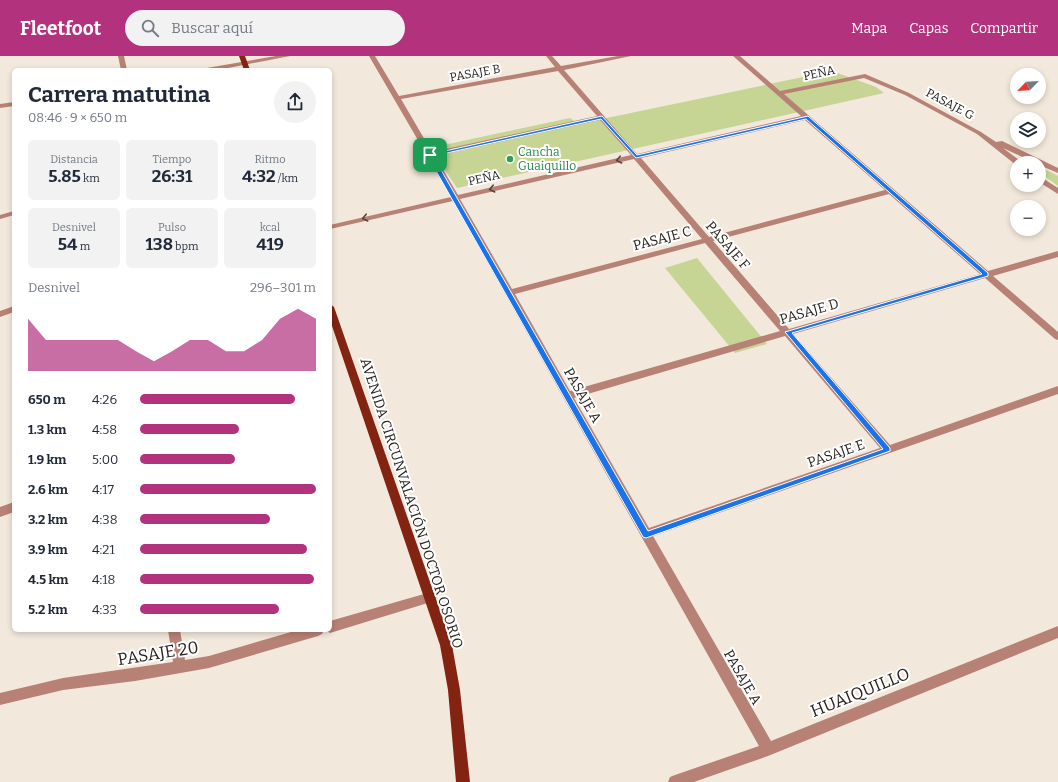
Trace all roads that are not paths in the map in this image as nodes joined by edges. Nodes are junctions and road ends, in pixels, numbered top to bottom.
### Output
1 (121, 56) edge
2 (242, 56) edge
3 (287, 56) edge
4 (372, 56) edge
5 (549, 56) edge
6 (628, 56) edge
7 (736, 56) edge
8 (246, 67) edge
9 (124, 68) edge
10 (233, 68) edge
11 (560, 68) junction
12 (864, 76) joint
13 (779, 93) junction
14 (397, 98) junction
15 (12, 104) edge
16 (0, 106) edge
17 (602, 117) junction
18 (807, 117) junction
19 (979, 133) junction
20 (430, 155) junction
21 (636, 156) junction
22 (1010, 156) edge
23 (1058, 171) edge
24 (1046, 183) edge
25 (891, 191) junction
26 (1058, 192) edge
27 (454, 197) junction
28 (12, 214) edge
29 (0, 217) edge
30 (332, 227) edge
31 (707, 240) junction
32 (1058, 254) edge
33 (986, 274) junction
34 (508, 293) junction
35 (12, 311) edge
36 (332, 313) edge
37 (0, 314) edge
38 (788, 332) junction
39 (1058, 337) edge
40 (1058, 390) edge
41 (567, 396) junction
42 (888, 450) junction
43 (12, 508) edge
44 (0, 512) edge
45 (646, 534) junction
46 (431, 597) junction
47 (332, 626) edge
48 (174, 632) edge
49 (311, 632) edge
50 (1057, 635) edge
51 (180, 666) junction
52 (0, 699) edge
53 (768, 749) junction
54 (463, 782) edge
55 (675, 782) edge

1 - 9 street
2 - 8 main road
3 - 8 street
4 - 14 street, PASAJE A
5 - 11 street, PASAJE F
6 - 11 street, PASAJE B
7 - 13 street
8 - 10 street
11 - 14 street, PASAJE B
11 - 17 street, PASAJE F
12 - 13 street, PEÑA
12 - 19 street, PASAJE G
13 - 18 street
14 - 20 street, PASAJE A
15 - 16 street
17 - 20 street
17 - 21 street, PASAJE F
18 - 21 street, PEÑA
18 - 25 street
19 - 22 street, PASAJE G
19 - 23 street
20 - 27 street, PASAJE A
21 -> 27 street, PEÑA
21 - 31 street, PASAJE F
24 - 26 street
25 - 31 street, PASAJE C
25 - 33 street
27 -> 30 street, PEÑA
27 - 34 street, PASAJE A
28 - 29 street
31 - 34 street, PASAJE C
31 - 38 street, PASAJE F
32 - 33 street, PASAJE D
33 - 38 street, PASAJE D
33 - 39 street
34 - 41 street, PASAJE A
35 - 37 street
36 - 46 main road, AVENIDA CIRCUNVALACIÓN DOCTOR OSORIO
38 - 41 street, PASAJE D
38 - 42 street, PASAJE F
40 - 42 street, PASAJE E
41 - 45 street, PASAJE A
42 - 45 street, PASAJE E
43 - 44 street
45 - 53 street, PASAJE A
46 - 47 street
46 - 54 main road, AVENIDA CIRCUNVALACIÓN DOCTOR OSORIO
48 - 51 street
49 - 51 street, PASAJE 20
50 - 53 street, HUAIQUILLO
51 - 52 street, PASAJE 20
53 - 55 street, HUAIQUILLO

